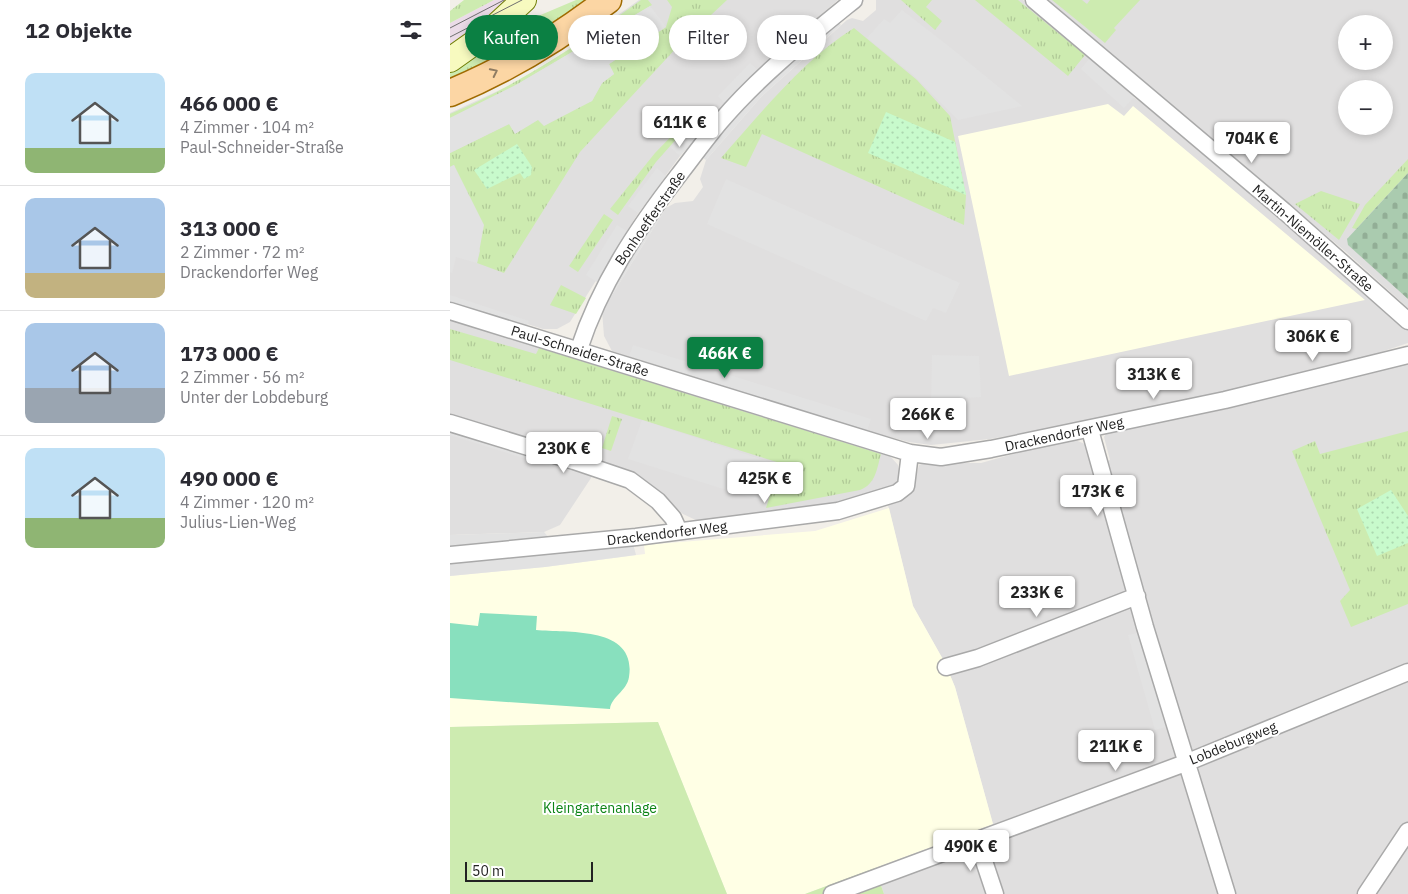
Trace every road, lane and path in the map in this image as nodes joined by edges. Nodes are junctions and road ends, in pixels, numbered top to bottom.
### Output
1 (524, 0) edge
2 (608, 0) edge
3 (854, 0) edge
4 (1034, 0) edge
5 (450, 60) edge
6 (450, 93) edge
7 (450, 311) edge
8 (1408, 321) edge
9 (579, 349) junction
10 (1408, 354) edge
11 (450, 423) edge
12 (1090, 430) junction
13 (910, 453) junction
14 (679, 531) junction
15 (450, 555) edge
16 (1136, 596) junction
17 (946, 667) dead end
18 (1408, 672) edge
19 (1188, 762) junction
20 (1408, 831) edge
21 (977, 840) junction
22 (832, 894) edge
23 (995, 894) edge
24 (1227, 894) edge
25 (1366, 894) edge

1 - 5 main road
6 -> 2 main road
3 - 9 street, Bonhoefferstraße
4 - 8 street, Martin-Niemöller-Straße
7 - 9 street, Paul-Schneider-Straße
9 - 13 street, Paul-Schneider-Straße
10 - 12 street, Drackendorfer Weg
11 - 14 street
12 - 13 street, Drackendorfer Weg
12 - 16 street
13 - 14 street, Drackendorfer Weg
14 - 15 street, Drackendorfer Weg
16 - 17 street
16 - 19 street
18 - 19 street, Lobdeburgweg
19 - 21 street, Lobdeburgweg
19 - 24 street
20 - 25 street
21 - 22 street, Lobdeburgweg
21 - 23 street

